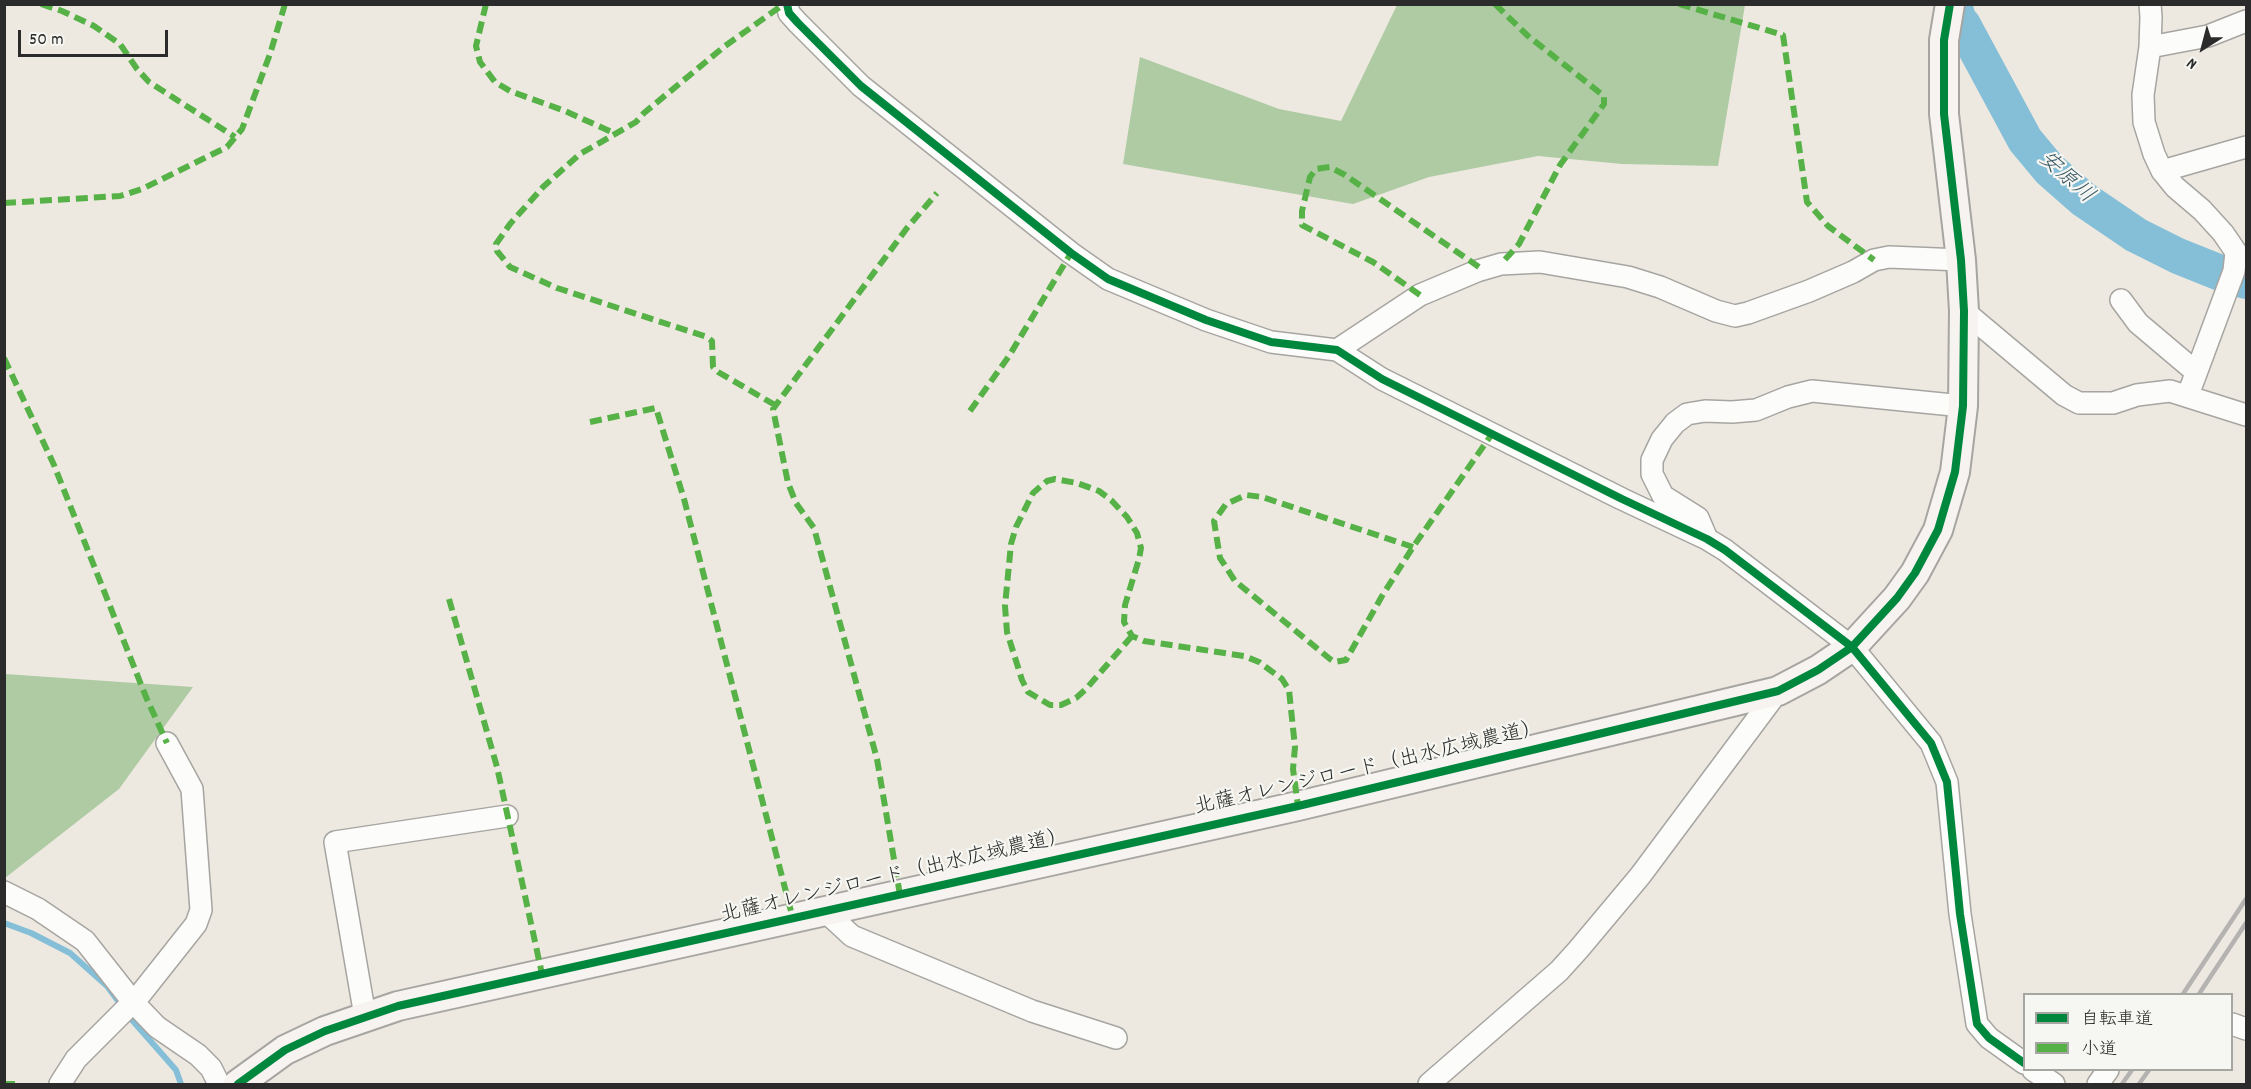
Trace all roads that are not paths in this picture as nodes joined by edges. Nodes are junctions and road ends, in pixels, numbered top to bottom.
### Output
1 (787, 4) edge
2 (1950, 4) edge
3 (2150, 4) edge
4 (2247, 21) edge
5 (2150, 47) junction
6 (2247, 147) edge
7 (2162, 171) junction
8 (1960, 260) junction
9 (2121, 300) dead end
10 (1964, 311) junction
11 (1337, 350) junction
12 (2196, 372) junction
13 (2188, 395) junction
14 (1963, 406) junction
15 (2247, 416) edge
16 (1707, 539) junction
17 (1852, 647) junction
18 (1778, 691) junction
19 (167, 743) dead end
20 (507, 816) dead end
21 (4, 892) edge
22 (826, 912) junction
23 (127, 1008) junction
24 (365, 1016) junction
25 (1116, 1038) dead end
26 (2023, 1062) edge
27 (2034, 1071) edge
28 (2107, 1071) edge
29 (60, 1084) edge
30 (219, 1084) edge
31 (238, 1084) edge
32 (1429, 1084) edge
33 (2054, 1084) edge
34 (2098, 1084) edge

1 - 11 street
2 - 8 street, 北薩オレンジロード（出水広域農道）
3 - 5 street
4 - 5 street
5 - 7 street
6 - 7 street
7 - 12 street
8 - 10 street, 北薩オレンジロード（出水広域農道）
8 - 11 street
9 - 12 street
10 - 13 street
10 - 14 street, 北薩オレンジロード（出水広域農道）
11 - 16 street
12 - 13 street
13 - 15 street
14 - 16 street
14 - 17 street, 北薩オレンジロード（出水広域農道）
16 - 17 street
17 - 18 street, 北薩オレンジロード（出水広域農道）
17 - 26 street
18 - 22 street, 北薩オレンジロード（出水広域農道）
18 - 32 street
19 - 23 street
20 - 24 street
21 - 23 street
22 - 24 street, 北薩オレンジロード（出水広域農道）
22 - 25 street
23 - 29 street
23 - 30 street
24 - 31 street, 北薩オレンジロード（出水広域農道）
27 - 33 street
28 - 34 street

